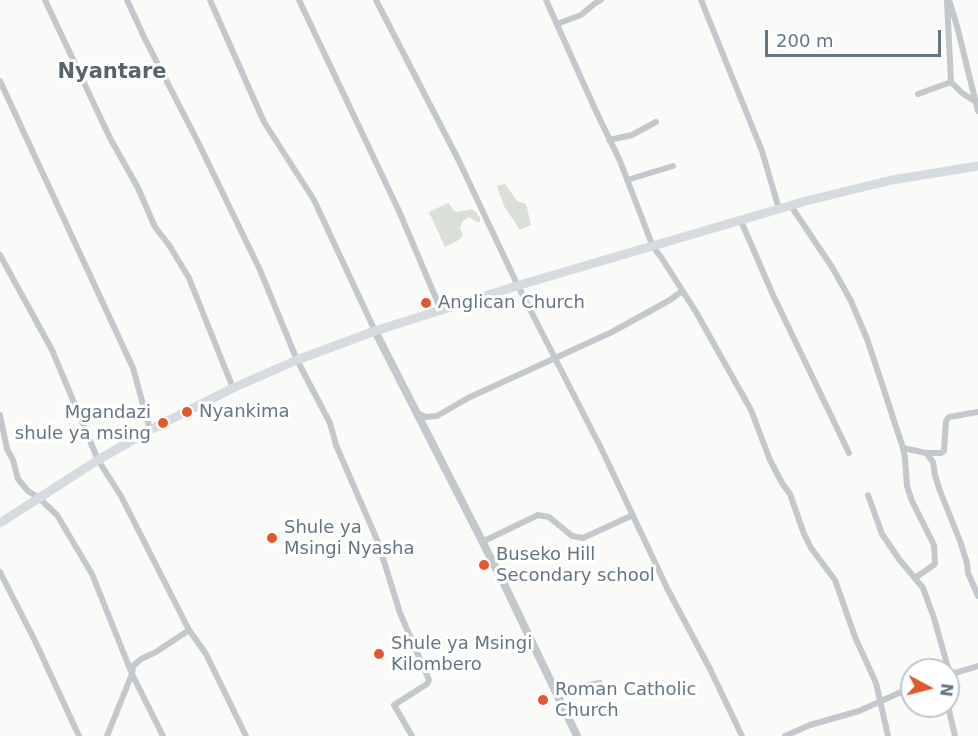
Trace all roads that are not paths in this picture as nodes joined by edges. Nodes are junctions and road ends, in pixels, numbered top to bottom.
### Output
1 (45, 0) edge
2 (127, 0) edge
3 (210, 0) edge
4 (298, 0) edge
5 (376, 0) edge
6 (546, 0) edge
7 (601, 0) edge
8 (700, 0) edge
9 (948, 0) edge
10 (557, 24) junction
11 (978, 73) edge
12 (970, 75) junction
13 (0, 81) edge
14 (951, 82) junction
15 (918, 94) dead end
16 (976, 102) junction
17 (978, 111) edge
18 (656, 122) dead end
19 (609, 140) junction
20 (673, 166) dead end
21 (978, 166) edge
22 (627, 180) junction
23 (791, 206) junction
24 (779, 209) junction
25 (741, 221) junction
26 (652, 247) junction
27 (0, 255) edge
28 (518, 286) junction
29 (682, 291) junction
30 (441, 310) junction
31 (375, 331) junction
32 (554, 358) junction
33 (297, 360) junction
34 (233, 387) junction
35 (978, 412) edge
36 (417, 413) junction
37 (0, 415) edge
38 (150, 430) junction
39 (903, 448) junction
40 (849, 453) dead end
41 (926, 453) junction
42 (98, 459) junction
43 (868, 495) dead end
44 (39, 498) junction
45 (633, 515) junction
46 (0, 523) edge
47 (482, 542) junction
48 (0, 572) edge
49 (915, 578) junction
50 (978, 596) edge
51 (189, 630) junction
52 (945, 658) edge
53 (978, 666) edge
54 (960, 672) edge
55 (132, 674) junction
56 (600, 682) dead end
57 (555, 690) junction
58 (900, 693) edge
59 (881, 702) junction
60 (950, 718) edge
61 (79, 736) edge
62 (107, 736) edge
63 (163, 736) edge
64 (246, 736) edge
65 (412, 736) edge
66 (577, 736) edge
67 (742, 736) edge
68 (785, 736) edge
69 (888, 736) edge
70 (954, 736) edge

1 - 34 street
2 - 33 street
3 - 31 street
4 - 30 street
5 - 28 street
6 - 10 street
7 - 10 street
8 - 24 street
9 - 12 street
9 - 14 street
10 - 19 street
11 - 12 street
12 - 16 street
13 - 38 street
14 - 15 street
14 - 16 street
16 - 17 street
18 - 19 street
19 - 22 street
20 - 22 street
21 - 23 highway
22 - 26 street
23 - 24 highway
23 - 39 street
24 - 25 highway
25 - 26 highway
25 - 40 street
26 - 28 highway
26 - 29 street
27 - 42 street
28 - 30 highway
28 - 32 street
29 - 32 street
29 - 59 street
30 - 31 highway
31 - 33 highway
31 - 36 street
32 - 36 street
32 - 45 street
33 - 34 highway
33 - 65 street
34 - 38 highway
35 - 41 street
36 - 47 street
37 - 44 street
38 - 42 highway
39 - 41 street
39 - 49 street
41 - 50 street
42 - 44 highway
42 - 51 street
43 - 49 street
44 - 46 highway
44 - 55 street
45 - 47 street
45 - 67 street
47 - 57 street
48 - 61 street
49 - 52 street
51 - 55 street
51 - 64 street
53 - 54 street
55 - 62 street
55 - 63 street
56 - 57 street
57 - 66 street
58 - 59 street
59 - 68 street
59 - 69 street
60 - 70 street

